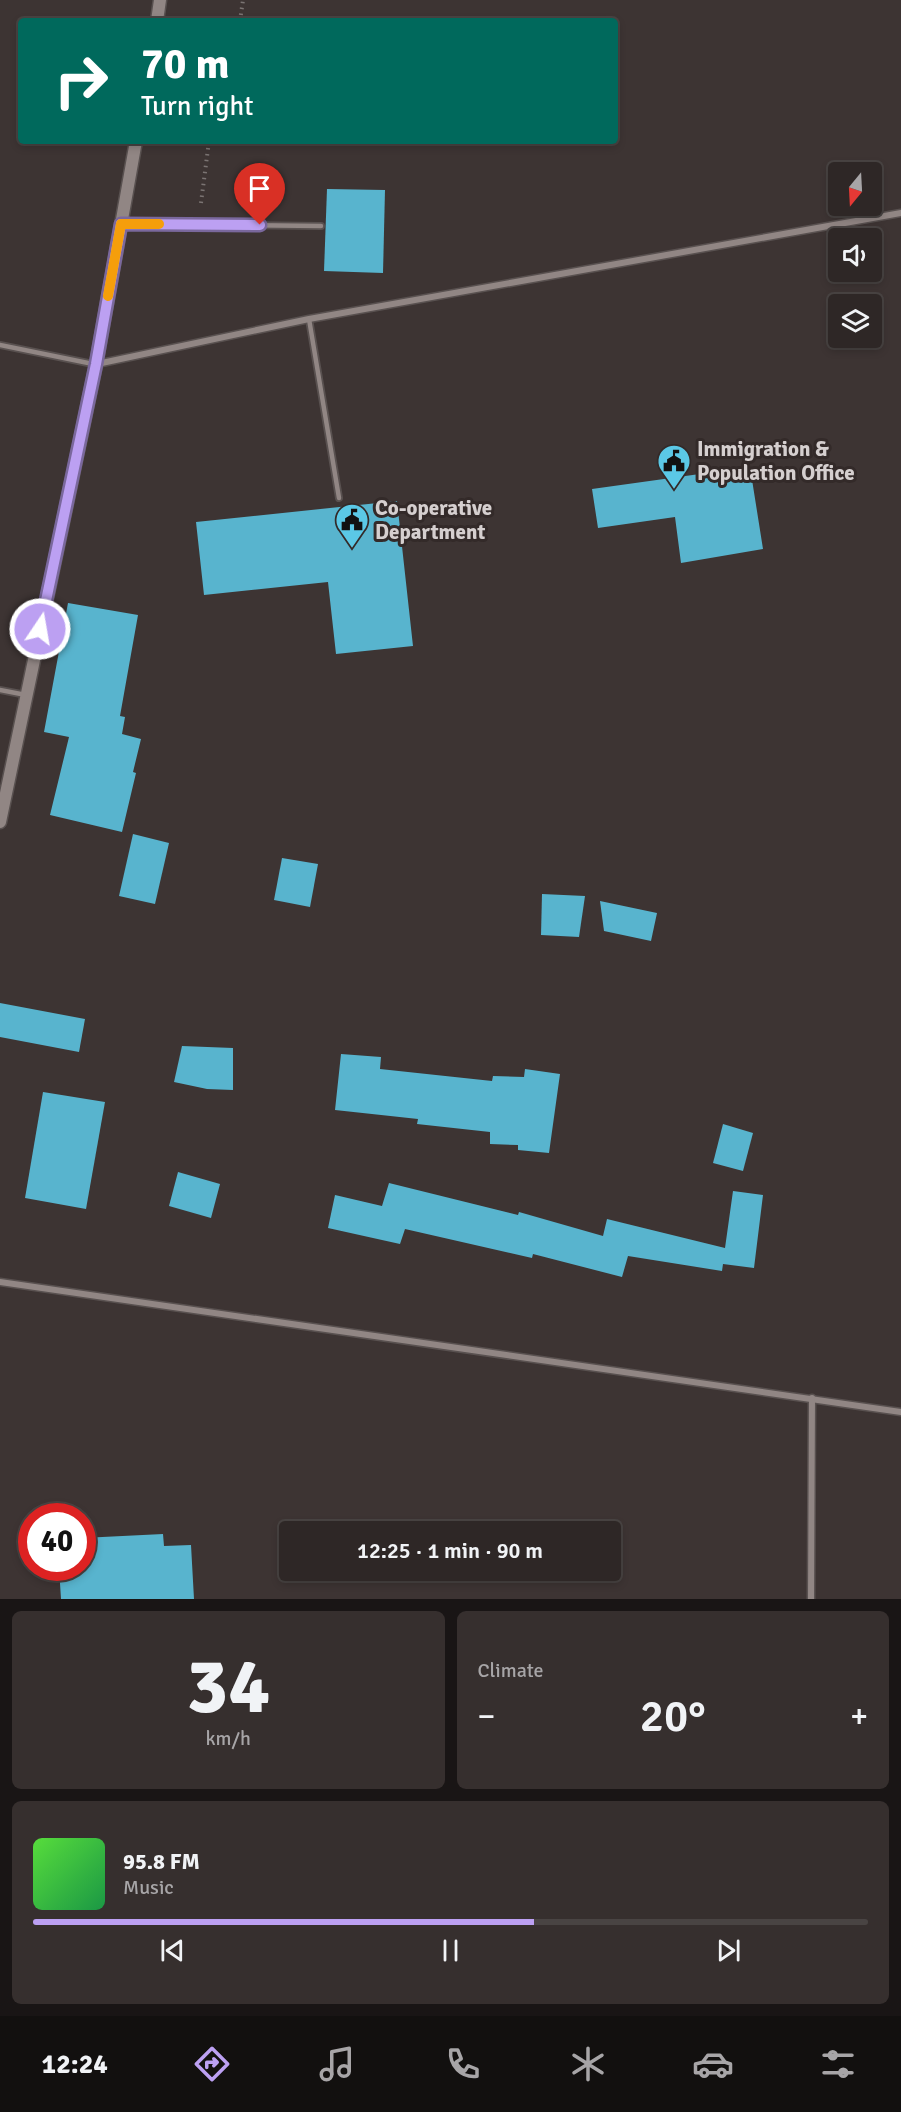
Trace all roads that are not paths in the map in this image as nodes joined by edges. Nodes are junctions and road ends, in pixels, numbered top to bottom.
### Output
1 (160, 0) edge
2 (157, 18) edge
3 (135, 144) edge
4 (901, 213) edge
5 (121, 224) junction
6 (321, 226) dead end
7 (309, 319) junction
8 (0, 345) edge
9 (96, 364) junction
10 (339, 498) dead end
11 (0, 690) edge
12 (26, 695) junction
13 (0, 822) edge
14 (0, 1282) edge
15 (812, 1398) junction
16 (901, 1412) edge
17 (811, 1599) edge

1 - 2 street
3 - 5 street
4 - 7 street
5 - 6 lane
5 - 9 street
7 - 9 street
7 - 10 lane
8 - 9 lane
9 - 12 street
11 - 12 lane
12 - 13 street
14 - 15 street
15 - 16 street
15 - 17 street

